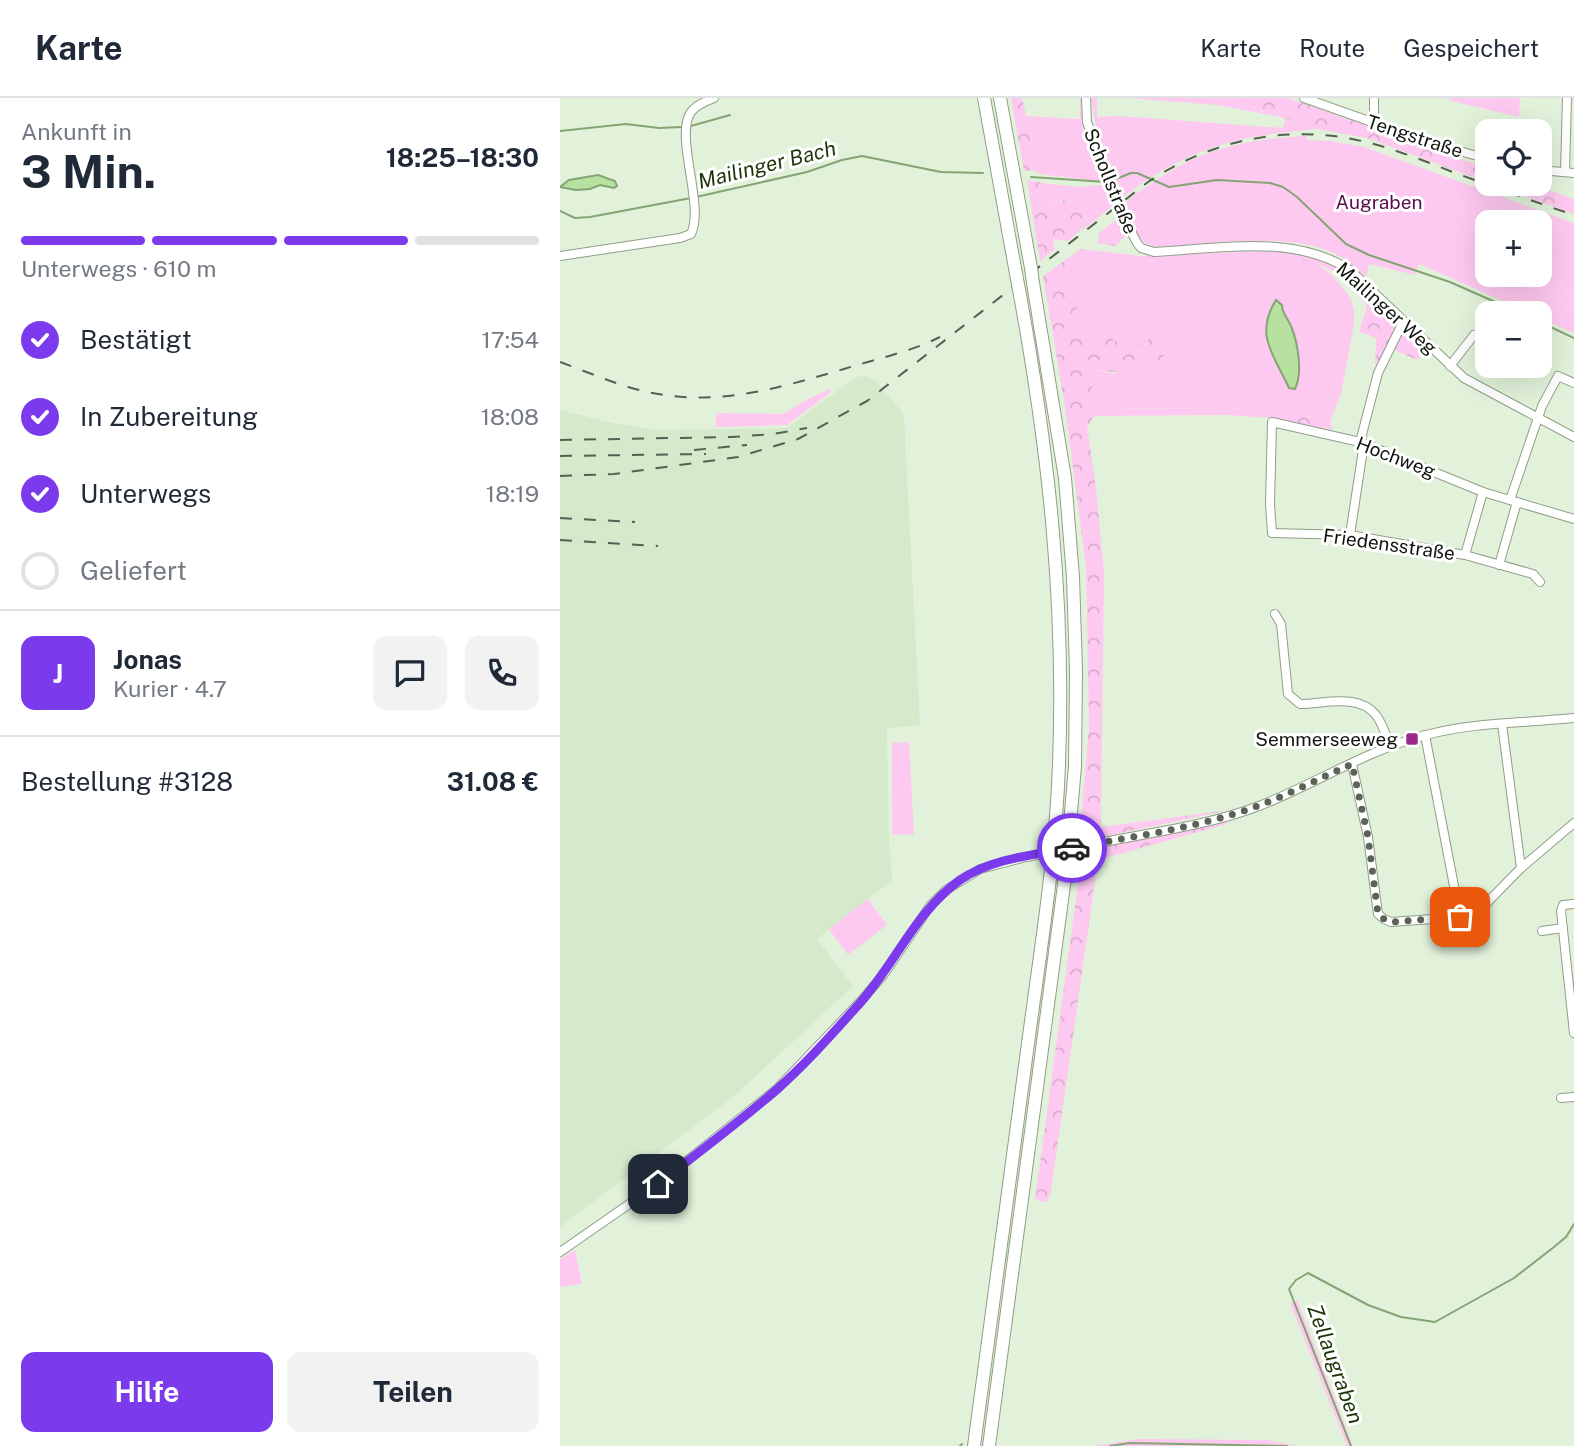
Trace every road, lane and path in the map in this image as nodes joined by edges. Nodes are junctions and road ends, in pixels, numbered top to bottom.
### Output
1 (714, 98) edge
2 (984, 98) edge
3 (1000, 98) edge
4 (1086, 98) edge
5 (1304, 98) edge
6 (1374, 98) edge
7 (1567, 98) edge
8 (1374, 124) junction
9 (1475, 155) edge
10 (1569, 172) edge
11 (1154, 252) joint
12 (560, 256) edge
13 (1404, 322) junction
14 (1474, 335) dead end
15 (1450, 366) junction
16 (1574, 383) edge
17 (1539, 418) junction
18 (1574, 436) edge
19 (1362, 442) junction
20 (1483, 492) junction
21 (1514, 501) junction
22 (1574, 519) edge
23 (1272, 533) joint
24 (1350, 535) junction
25 (1465, 555) junction
26 (1499, 565) junction
27 (1540, 582) dead end
28 (1276, 614) dead end
29 (1574, 718) edge
30 (1502, 724) junction
31 (1425, 735) junction
32 (1391, 746) junction
33 (1352, 764) junction
34 (1574, 823) edge
35 (1521, 868) junction
36 (1574, 904) edge
37 (1460, 917) junction
38 (1563, 928) junction
39 (1542, 931) dead end
40 (1570, 954) edge
41 (1572, 1002) edge
42 (1574, 1033) edge
43 (1574, 1097) edge
44 (1561, 1098) dead end
45 (560, 1252) edge
46 (974, 1446) edge
47 (989, 1446) edge

1 - 12 street
2 - 46 highway, bridge
3 - 47 highway, bridge
4 - 11 street, Schollstraße
5 - 8 street, Tengstraße
6 - 8 street
7 - 10 street
8 - 9 street, Tengstraße
11 - 13 street, Mailinger Weg
13 - 15 street, Mailinger Weg
13 - 19 street
14 - 15 street, Mailinger Weg
15 - 17 street, Mailinger Weg
16 - 17 street
17 - 18 street, Mailinger Weg
17 - 21 street
19 - 20 street, Hochweg
19 - 23 street, Hochweg
19 - 24 street
20 - 21 street, Hochweg
20 - 25 street, Friedensstraße
21 - 22 street, Hochweg
21 - 26 street
23 - 24 street, Friedensstraße
24 - 25 street, Friedensstraße
25 - 26 street, Friedensstraße
26 - 27 street, Friedensstraße
28 - 32 street
29 - 30 street
30 - 31 street
30 - 35 street
31 - 32 street
31 - 37 street
32 - 33 street
33 - 37 street
33 - 45 street, bridge
34 - 35 street
35 - 37 street
36 - 38 street
38 - 39 street
38 - 40 street
40 - 41 street
41 - 42 street
43 - 44 street

